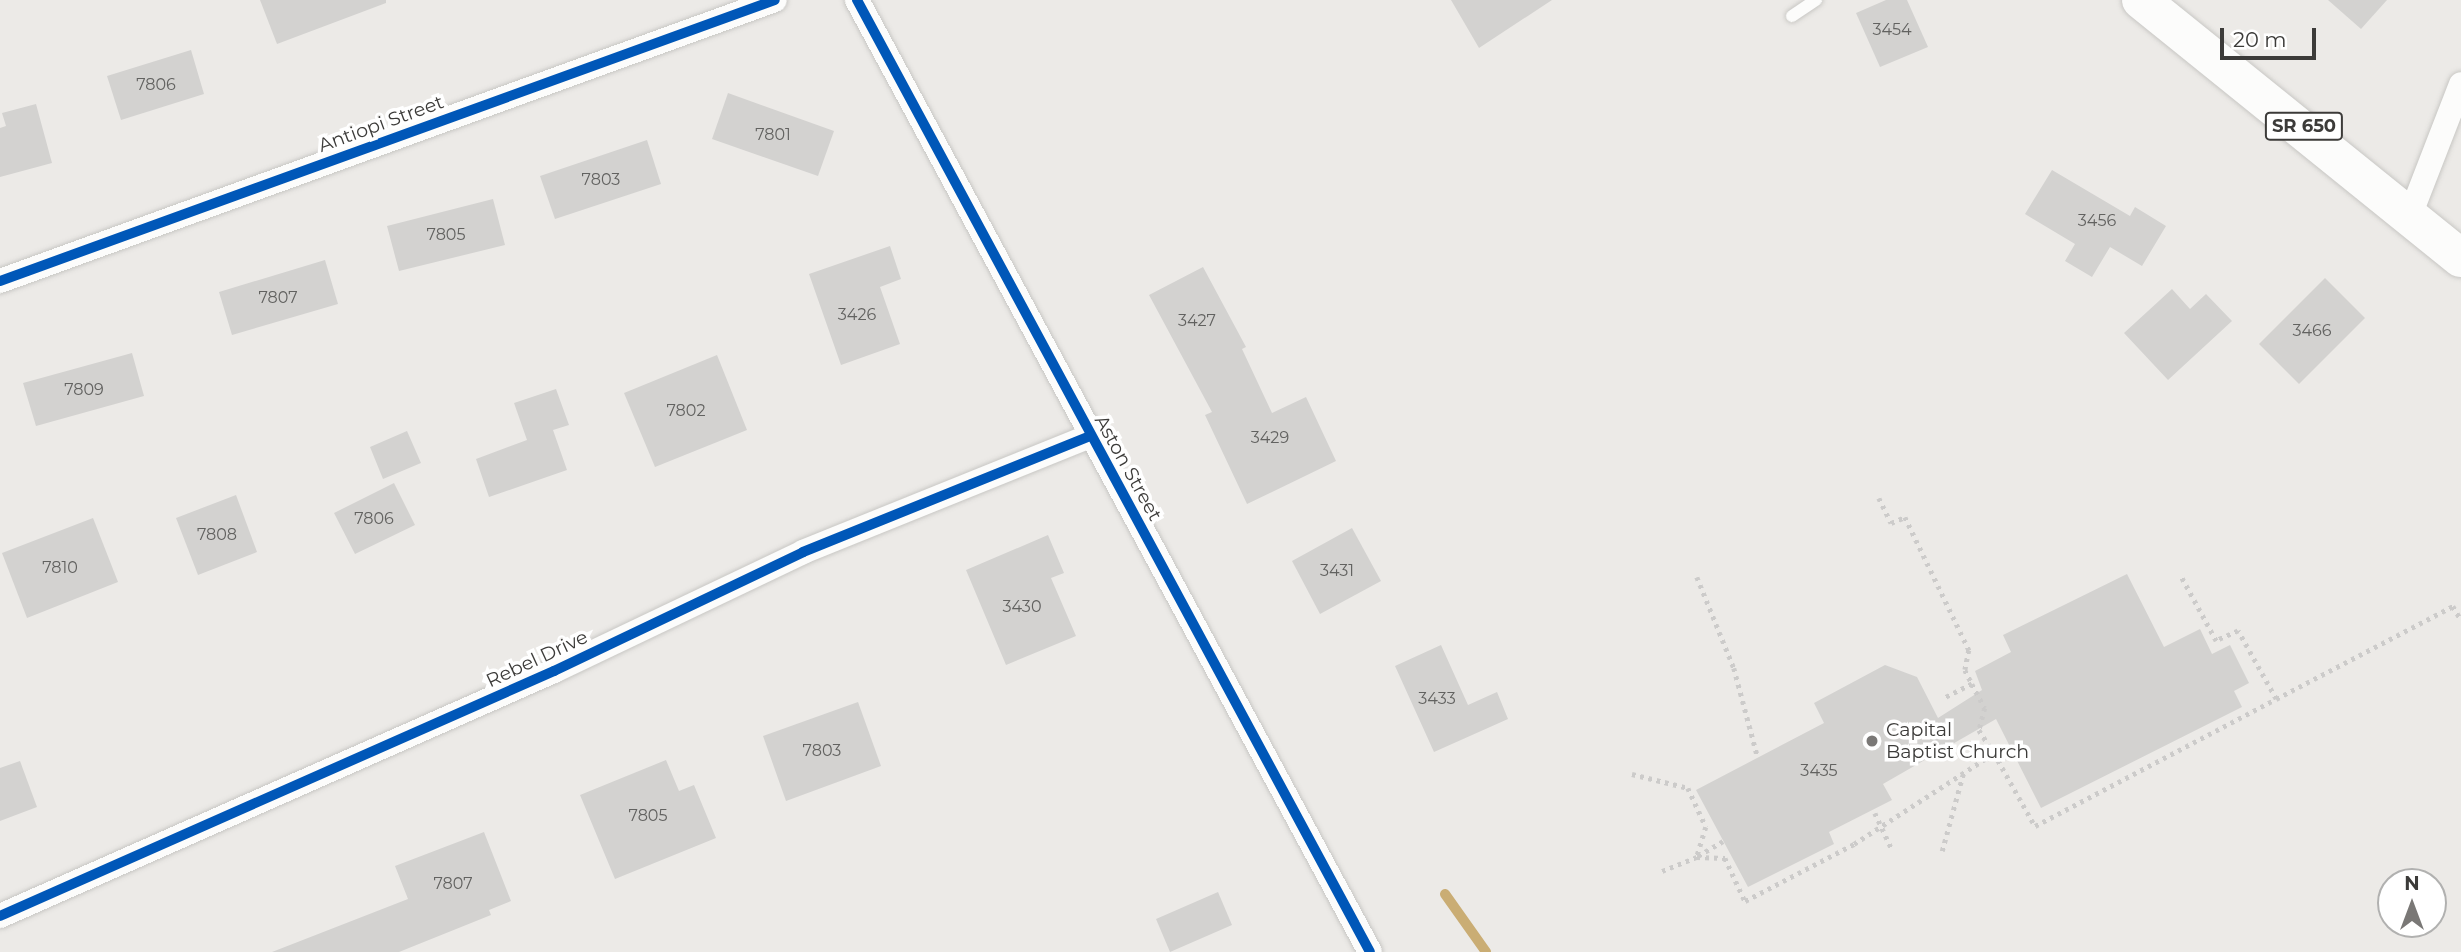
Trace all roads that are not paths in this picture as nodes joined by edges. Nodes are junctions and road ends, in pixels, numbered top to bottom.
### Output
1 (775, 0) edge
2 (857, 0) edge
3 (1816, 0) edge
4 (2141, 0) edge
5 (1791, 16) dead end
6 (2461, 84) edge
7 (2411, 213) junction
8 (2461, 258) edge
9 (0, 281) edge
10 (1090, 436) junction
11 (0, 916) edge
12 (1370, 952) edge

1 - 9 street, Antiopi Street
2 - 10 street, Aston Street
3 - 5 lane
4 - 7 main road, SR 650
6 - 7 street
7 - 8 main road, SR 650
10 - 11 street, Rebel Drive
10 - 12 street, Aston Street

